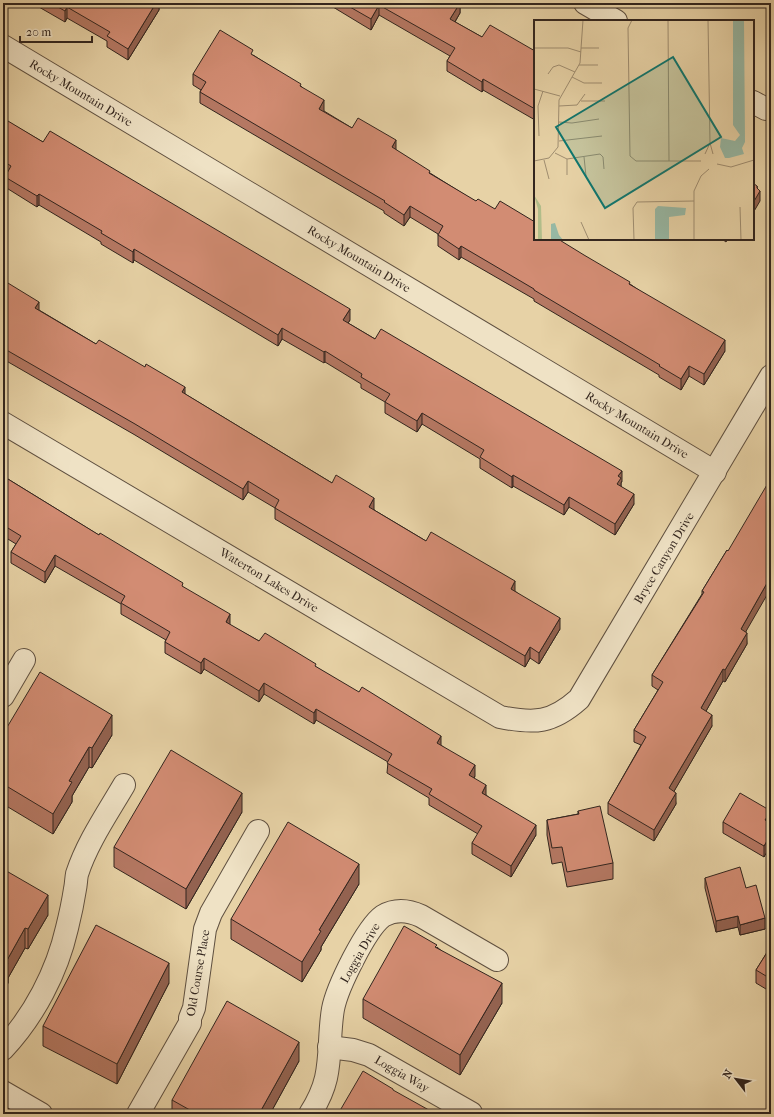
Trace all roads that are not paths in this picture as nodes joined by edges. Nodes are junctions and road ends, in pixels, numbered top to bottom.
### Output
1 (585, 3) edge
2 (614, 20) edge
3 (3, 46) edge
4 (771, 376) edge
5 (3, 423) edge
6 (715, 472) junction
7 (24, 660) dead end
8 (3, 696) edge
9 (539, 721) joint
10 (124, 785) dead end
11 (258, 832) dead end
12 (497, 960) dead end
13 (329, 1047) junction
14 (3, 1049) edge
15 (3, 1092) edge
16 (471, 1113) edge
17 (41, 1114) edge
18 (138, 1114) edge
19 (310, 1114) edge

1 - 2 street
3 - 6 street, Rocky Mountain Drive
4 - 6 street, Bryce Canyon Drive
5 - 9 street, Waterton Lakes Drive
6 - 9 street, Bryce Canyon Drive
7 - 8 street
10 - 14 street
11 - 18 street, Old Course Place
12 - 13 street, Loggia Drive
13 - 16 street, Loggia Way
13 - 19 street, Loggia Drive
15 - 17 street

